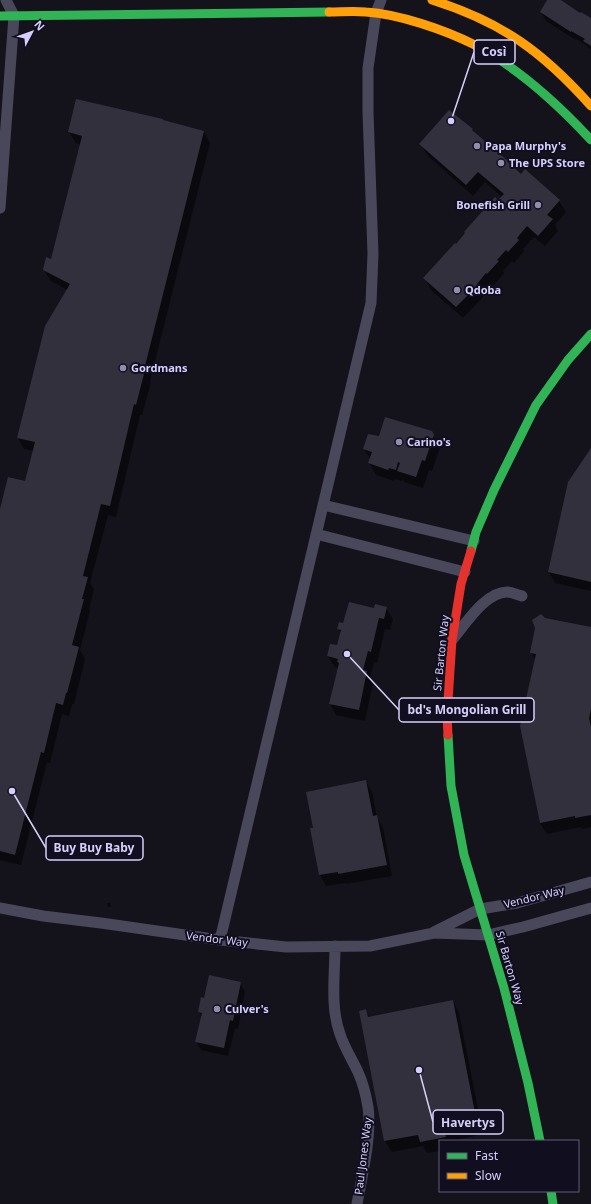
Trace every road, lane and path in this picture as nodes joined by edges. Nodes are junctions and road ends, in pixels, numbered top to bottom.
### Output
1 (6, 0) edge
2 (374, 0) edge
3 (381, 0) edge
4 (432, 0) edge
5 (376, 13) junction
6 (0, 16) edge
7 (14, 16) junction
8 (591, 106) edge
9 (591, 140) edge
10 (0, 208) edge
11 (591, 334) edge
12 (323, 505) junction
13 (316, 534) junction
14 (474, 541) junction
15 (465, 572) junction
16 (522, 596) dead end
17 (452, 640) junction
18 (591, 882) edge
19 (0, 908) edge
20 (591, 908) edge
21 (480, 909) junction
22 (434, 933) junction
23 (488, 935) junction
24 (220, 940) junction
25 (335, 946) junction
26 (540, 1140) edge
27 (551, 1192) edge
28 (357, 1204) edge
29 (553, 1204) edge

1 - 7 street
2 - 5 street
3 - 5 street
4 - 8 main road
5 - 7 main road
5 - 9 main road
5 - 12 street
6 - 7 main road
7 - 10 street
11 - 14 main road, Sir Barton Way
12 - 13 street
12 - 14 street
13 - 15 street
13 - 24 street
14 - 15 main road, Sir Barton Way
15 - 17 main road, Sir Barton Way
16 - 17 street
17 - 21 main road, Sir Barton Way
18 - 21 street, Vendor Way
19 - 24 street, Vendor Way
20 - 23 street, Vendor Way
21 - 22 street, Vendor Way
21 - 23 main road, Sir Barton Way
22 - 23 street, Vendor Way
22 - 25 street, Vendor Way
23 - 26 main road, Sir Barton Way
24 - 25 street, Vendor Way
25 - 28 street, Paul Jones Way
27 - 29 main road

